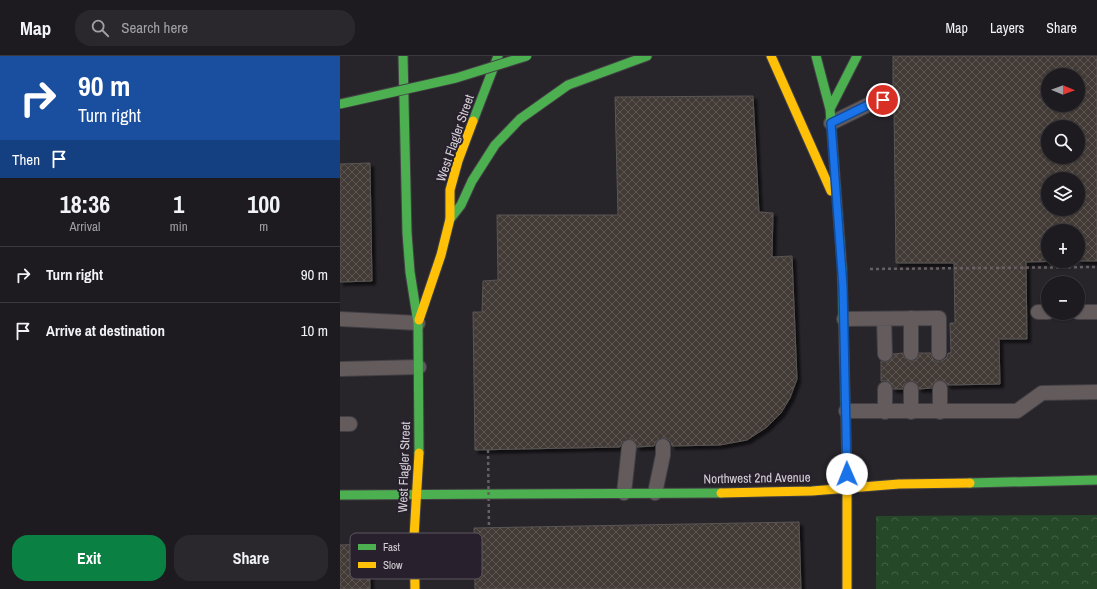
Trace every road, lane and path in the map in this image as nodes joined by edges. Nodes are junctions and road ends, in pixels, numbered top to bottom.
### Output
1 (403, 56) edge
2 (498, 56) edge
3 (527, 56) edge
4 (647, 56) edge
5 (771, 56) edge
6 (816, 56) edge
7 (857, 56) edge
8 (894, 98) dead end
9 (340, 104) edge
10 (830, 109) junction
11 (831, 123) junction
12 (836, 203) junction
13 (450, 219) junction
14 (1097, 267) edge
15 (870, 269) dead end
16 (1085, 312) edge
17 (1097, 312) edge
18 (911, 318) junction
19 (844, 319) junction
20 (884, 319) junction
21 (340, 320) edge
22 (418, 323) junction
23 (911, 353) dead end
24 (939, 353) dead end
25 (885, 354) dead end
26 (419, 367) junction
27 (340, 369) edge
28 (940, 388) dead end
29 (885, 389) dead end
30 (911, 389) dead end
31 (1097, 392) edge
32 (846, 411) junction
33 (885, 412) junction
34 (911, 412) junction
35 (940, 412) junction
36 (663, 446) dead end
37 (629, 447) dead end
38 (488, 450) dead end
39 (1097, 480) edge
40 (847, 487) junction
41 (624, 493) junction
42 (655, 493) junction
43 (417, 495) junction
44 (340, 496) edge
45 (489, 528) dead end
46 (414, 533) edge
47 (415, 579) edge
48 (415, 589) edge
49 (847, 589) edge

1 - 22 main road, West Flagler Street
2 - 13 main road, West Flagler Street
3 - 9 main road, bridge
4 - 13 main road
5 - 12 main road
6 - 10 main road
7 - 10 main road
8 - 11 lane
10 - 11 main road
11 - 12 main road
12 - 19 main road
13 - 22 main road, West Flagler Street
14 - 15 path
16 - 17 lane
18 - 20 lane
18 - 23 lane
18 - 24 lane
19 - 20 lane
19 - 32 main road
20 - 25 lane
21 - 22 lane
22 - 26 main road, West Flagler Street
26 - 27 lane
26 - 43 main road, West Flagler Street
28 - 35 lane
29 - 33 lane
30 - 34 lane
31 - 35 lane
32 - 33 lane
32 - 40 main road
33 - 34 lane
34 - 35 lane
36 - 42 lane
37 - 41 lane
38 - 45 path, bridge
39 - 40 main road, Northwest 2nd Avenue
40 - 42 main road, Northwest 2nd Avenue
40 - 49 main road
41 - 42 main road, Northwest 2nd Avenue
41 - 43 main road, Northwest 2nd Avenue
43 - 44 main road, Northwest 2nd Avenue
43 - 46 main road, West Flagler Street
47 - 48 main road, West Flagler Street

